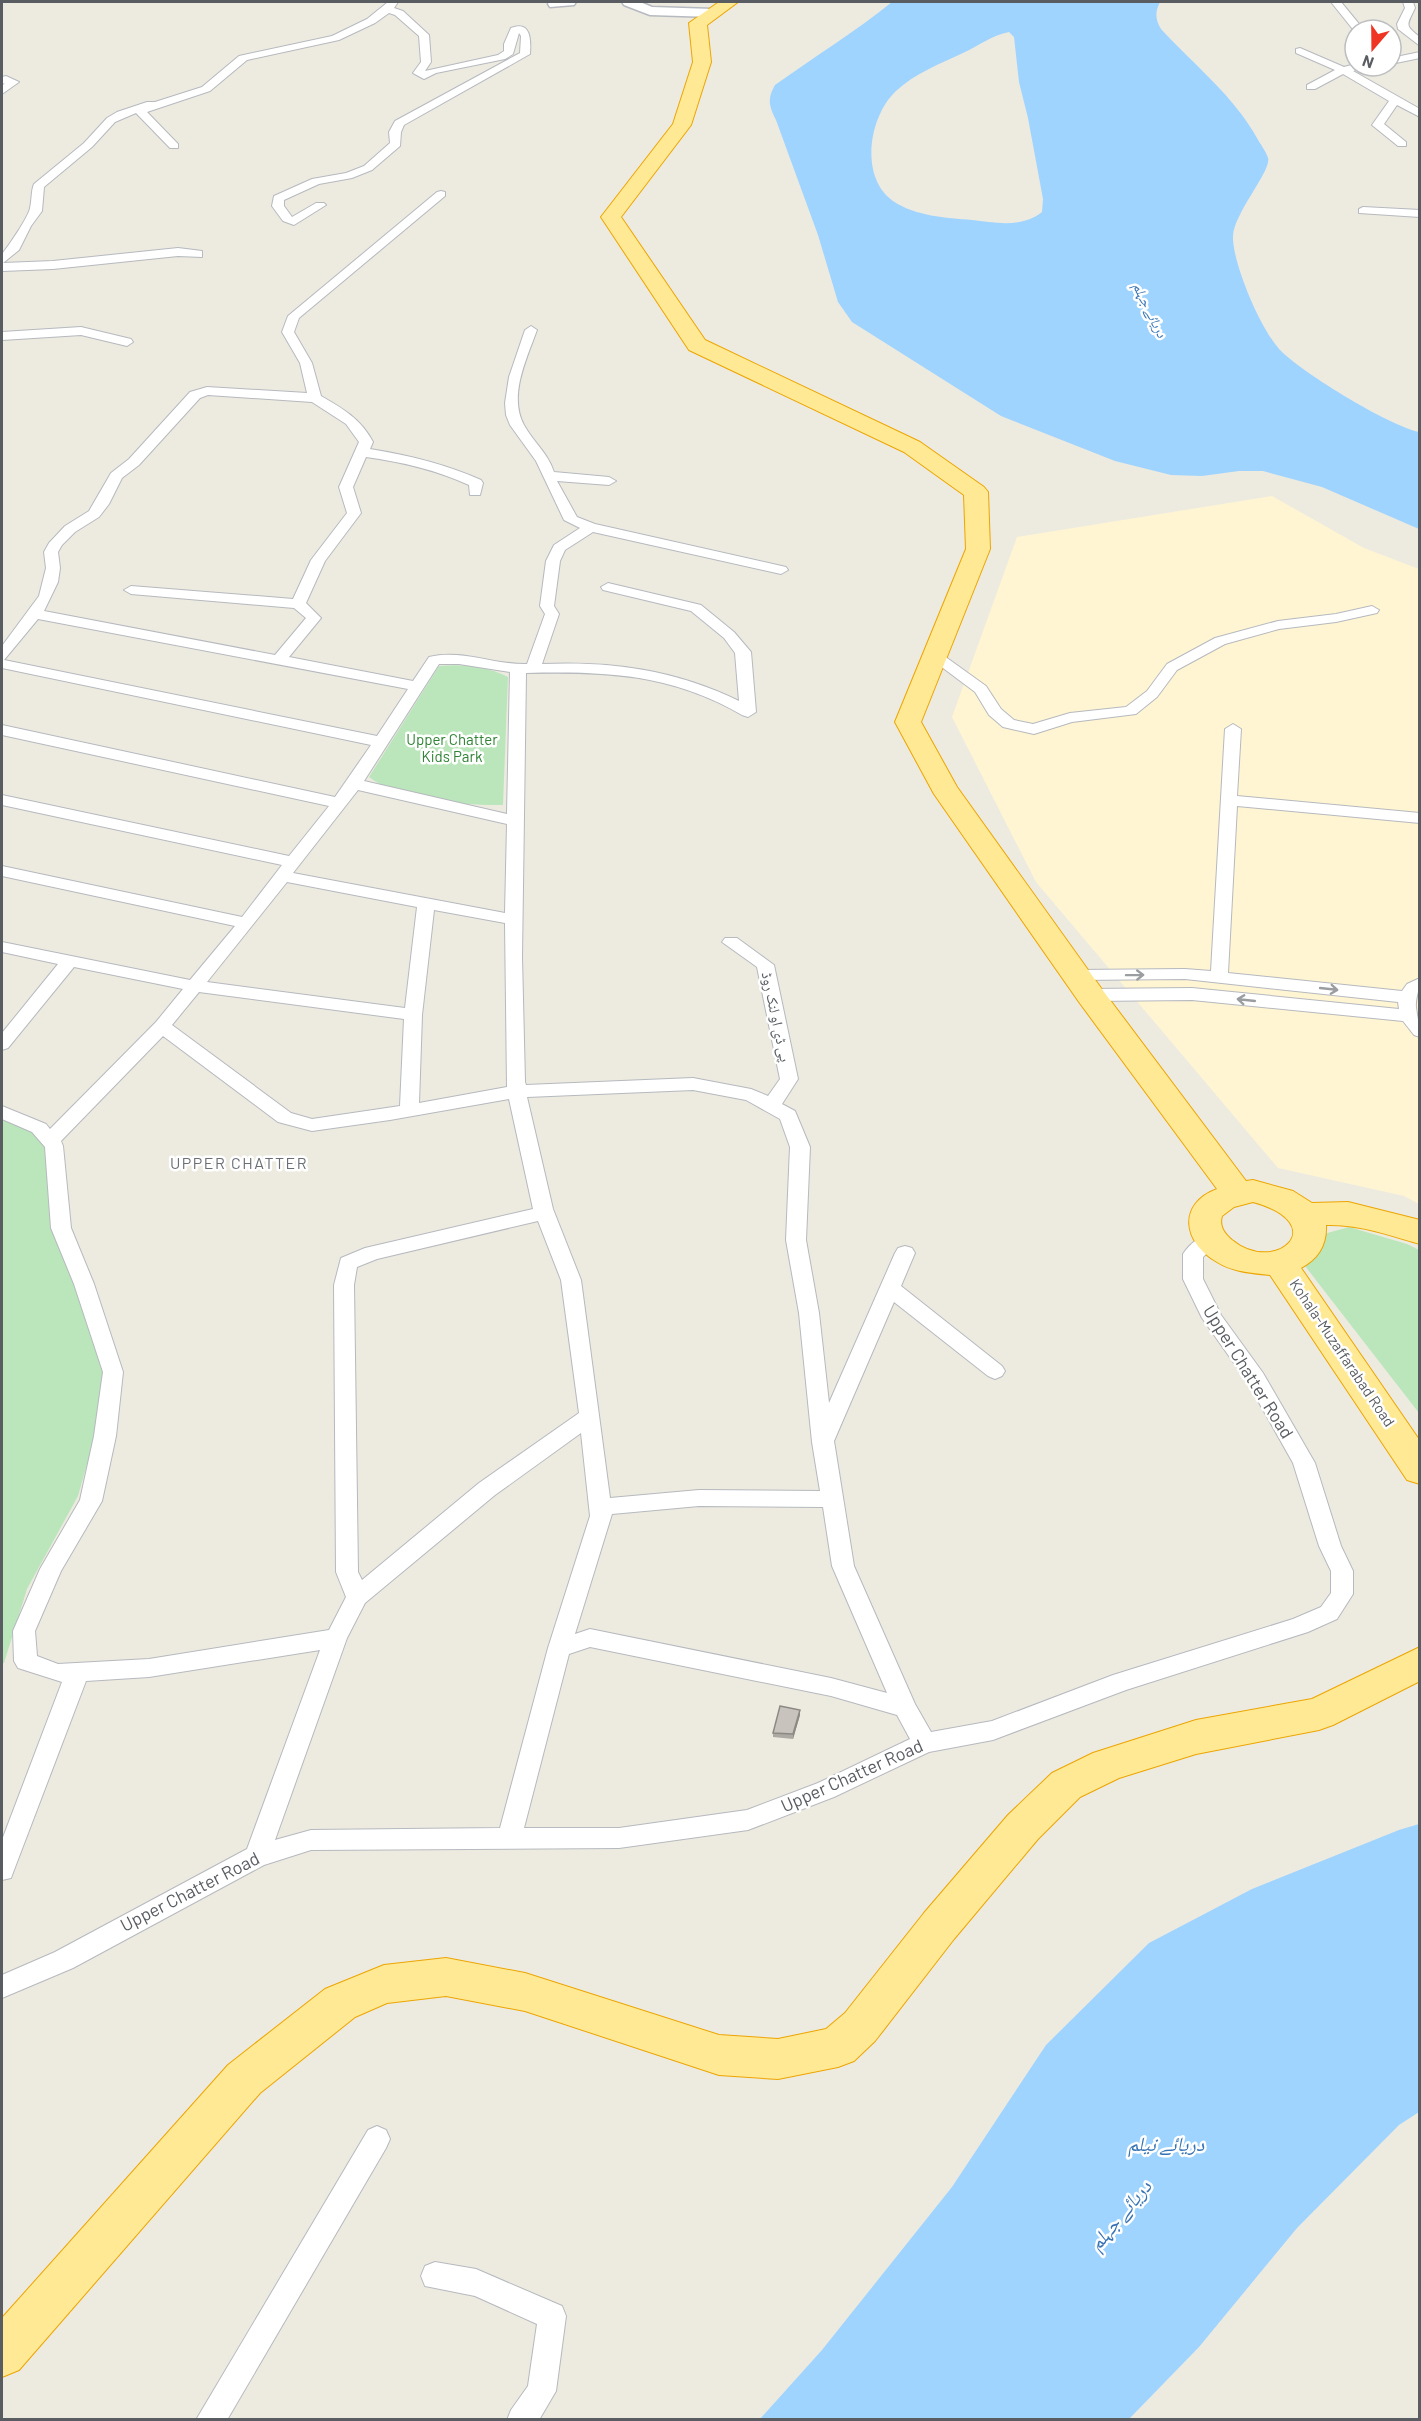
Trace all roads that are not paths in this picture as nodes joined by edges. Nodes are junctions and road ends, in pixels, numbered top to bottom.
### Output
1 (558, 2) edge
2 (569, 2) edge
3 (629, 2) edge
4 (1336, 2) edge
5 (1407, 2) edge
6 (391, 5) edge
7 (722, 7) edge
8 (1348, 18) edge
9 (1419, 43) edge
10 (1300, 51) dead end
11 (1419, 55) edge
12 (1403, 59) edge
13 (1343, 70) joint
14 (1357, 78) edge
15 (2, 81) edge
16 (1311, 87) dead end
17 (2, 91) edge
18 (184, 97) junction
19 (1395, 100) junction
20 (1419, 114) edge
21 (1402, 144) dead end
22 (174, 146) dead end
23 (441, 195) dead end
24 (320, 205) dead end
25 (1363, 211) dead end
26 (1419, 214) edge
27 (198, 254) dead end
28 (2, 260) edge
29 (2, 267) edge
30 (531, 330) dead end
31 (2, 336) edge
32 (127, 342) dead end
33 (315, 398) junction
34 (362, 452) junction
35 (548, 476) junction
36 (609, 481) dead end
37 (475, 492) dead end
38 (591, 527) junction
39 (781, 570) dead end
40 (608, 587) dead end
41 (130, 590) dead end
42 (298, 604) junction
43 (1372, 610) dead end
44 (35, 614) junction
45 (2, 655) edge
46 (935, 656) junction
47 (279, 660) junction
48 (2, 664) edge
49 (526, 669) junction
50 (417, 686) junction
51 (1233, 729) dead end
52 (2, 730) edge
53 (381, 742) junction
54 (354, 784) junction
55 (2, 800) edge
56 (1229, 800) junction
57 (339, 803) junction
58 (1419, 818) edge
59 (516, 822) junction
60 (288, 869) junction
61 (2, 871) edge
62 (426, 905) junction
63 (514, 920) junction
64 (246, 923) junction
65 (731, 942) dead end
66 (2, 947) edge
67 (70, 961) junction
68 (1219, 978) junction
69 (1419, 983) edge
70 (1083, 985) junction
71 (194, 986) junction
72 (1407, 997) junction
73 (413, 1015) junction
74 (1408, 1016) junction
75 (162, 1026) junction
76 (1419, 1031) edge
77 (2, 1044) edge
78 (517, 1090) junction
79 (771, 1106) junction
80 (409, 1110) junction
81 (2, 1112) edge
82 (50, 1141) junction
83 (1237, 1192) junction
84 (545, 1213) junction
85 (1305, 1215) junction
86 (1419, 1233) edge
87 (1211, 1240) junction
88 (905, 1253) dead end
89 (1280, 1262) junction
90 (890, 1288) junction
91 (995, 1371) dead end
92 (590, 1416) junction
93 (822, 1442) junction
94 (1412, 1457) edge
95 (832, 1498) junction
96 (600, 1507) junction
97 (357, 1597) junction
98 (336, 1638) junction
99 (559, 1648) junction
100 (1419, 1663) edge
101 (77, 1672) junction
102 (904, 1708) junction
103 (925, 1743) junction
104 (509, 1838) junction
105 (257, 1856) junction
106 (2, 1870) edge
107 (2, 1987) edge
108 (377, 2139) dead end
109 (435, 2276) dead end
110 (2, 2353) edge
111 (210, 2420) edge
112 (521, 2420) edge

1 - 2 main road
3 - 7 main road
4 - 8 street
5 - 9 street
6 - 18 street
6 - 24 street
7 - 46 highway
10 - 13 street
11 - 12 street
13 - 16 street
14 - 19 street
15 - 17 street
18 - 22 street
18 - 28 street
19 - 20 street
19 - 21 street
23 - 33 street
25 - 26 street
27 - 29 street
30 - 35 street
31 - 32 street
33 - 34 street
33 - 44 street
34 - 37 street
34 - 42 street
35 - 36 street
35 - 38 street
38 - 39 street
38 - 49 street
40 - 49 street
41 - 42 street
42 - 47 street
43 - 46 street
44 - 45 street
44 - 47 street
46 - 70 highway
47 - 50 street
48 - 53 street
49 - 50 street
49 - 59 street
50 - 53 street
51 - 56 street
52 - 57 street
53 - 54 street
54 - 57 street
54 - 59 street
55 - 60 street
56 - 58 street
56 - 68 street
57 - 60 street
59 - 63 street
60 - 62 street
60 - 64 street
61 - 64 street
62 - 63 street
62 - 73 street
63 - 78 street
64 - 71 street
65 - 79 street, پی ڈی او لنک روڈ
66 - 67 street
67 - 71 street
67 - 77 street
70 -> 68 street
68 -> 72 street
69 - 72 street
74 -> 70 street
70 - 83 highway
71 - 73 street
71 - 75 street
72 - 74 street
73 - 80 street
74 - 76 street
75 - 80 street
75 - 82 street
78 - 79 street
78 - 80 street
78 - 84 street
79 - 93 street
81 - 82 street
82 - 101 street
83 - 85 highway
83 - 87 highway
84 - 92 street
84 - 97 street
85 - 86 highway
85 - 89 highway
87 - 89 highway
87 - 103 street, Upper Chatter Road
88 - 90 street
89 - 94 highway, Kohala-Muzaffarabad Road
90 - 91 street
90 - 93 street
92 - 96 street
92 - 97 street
93 - 95 street
95 - 96 street
95 - 102 street
96 - 99 street
97 - 98 street
98 - 101 street
98 - 105 street
99 - 102 street
99 - 104 street
100 - 110 highway
101 - 106 street
102 - 103 street
103 - 104 street, Upper Chatter Road
104 - 105 street, Upper Chatter Road
105 - 107 street, Upper Chatter Road
108 - 111 street
109 - 112 street

